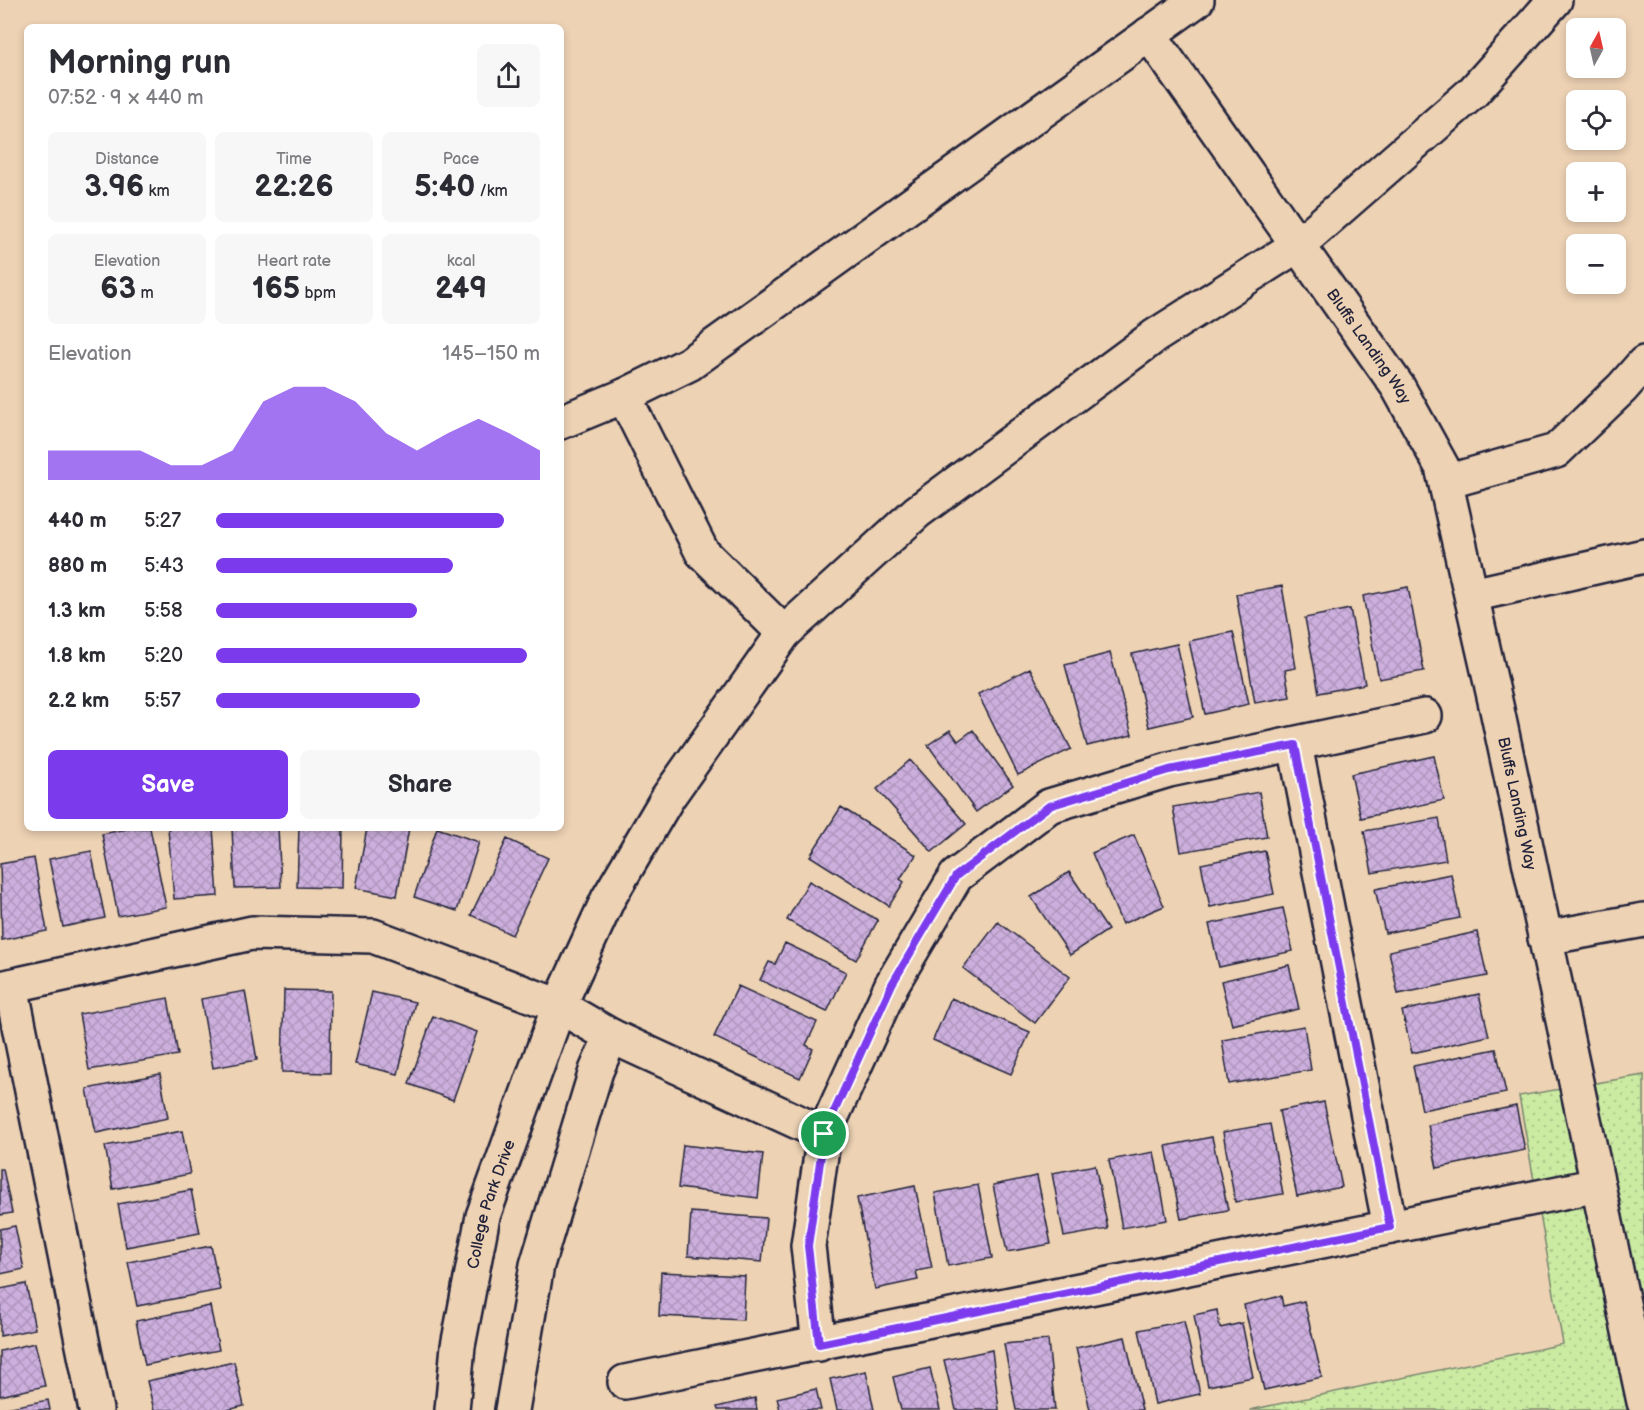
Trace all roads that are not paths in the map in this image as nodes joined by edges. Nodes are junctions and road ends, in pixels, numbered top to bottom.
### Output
1 (1197, 0) edge
2 (1555, 0) edge
3 (1149, 34) junction
4 (1298, 245) junction
5 (1644, 363) edge
6 (624, 396) junction
7 (564, 421) edge
8 (1446, 482) junction
9 (1644, 556) edge
10 (1472, 595) junction
11 (784, 633) junction
12 (1425, 716) dead end
13 (1295, 745) junction
14 (1644, 920) edge
15 (1545, 938) junction
16 (5, 987) edge
17 (559, 1006) junction
18 (611, 1036) junction
19 (824, 1134) junction
20 (1598, 1185) junction
21 (1390, 1227) junction
22 (819, 1344) junction
23 (625, 1382) dead end
24 (1644, 1402) edge
25 (96, 1410) edge
26 (452, 1410) edge
27 (512, 1410) edge

1 - 3 street
2 - 4 street, College Park Drive
3 - 4 street, Bluffs Landing Way
3 - 6 street
4 - 8 street, Bluffs Landing Way
4 - 11 street, College Park Drive
5 - 8 street
6 - 7 street
6 - 11 street
8 - 10 street, Bluffs Landing Way
9 - 10 street
10 - 15 street, Bluffs Landing Way
11 - 17 street, College Park Drive
12 - 13 street
13 - 19 street
13 - 21 street
14 - 15 street
15 - 20 street, Bluffs Landing Way
16 - 17 street
16 - 25 street
17 - 18 street
17 - 26 street, College Park Drive
18 - 19 street
18 - 27 street
19 - 22 street
20 - 21 street
20 - 24 street, Bluffs Landing Way
21 - 22 street
22 - 23 street

